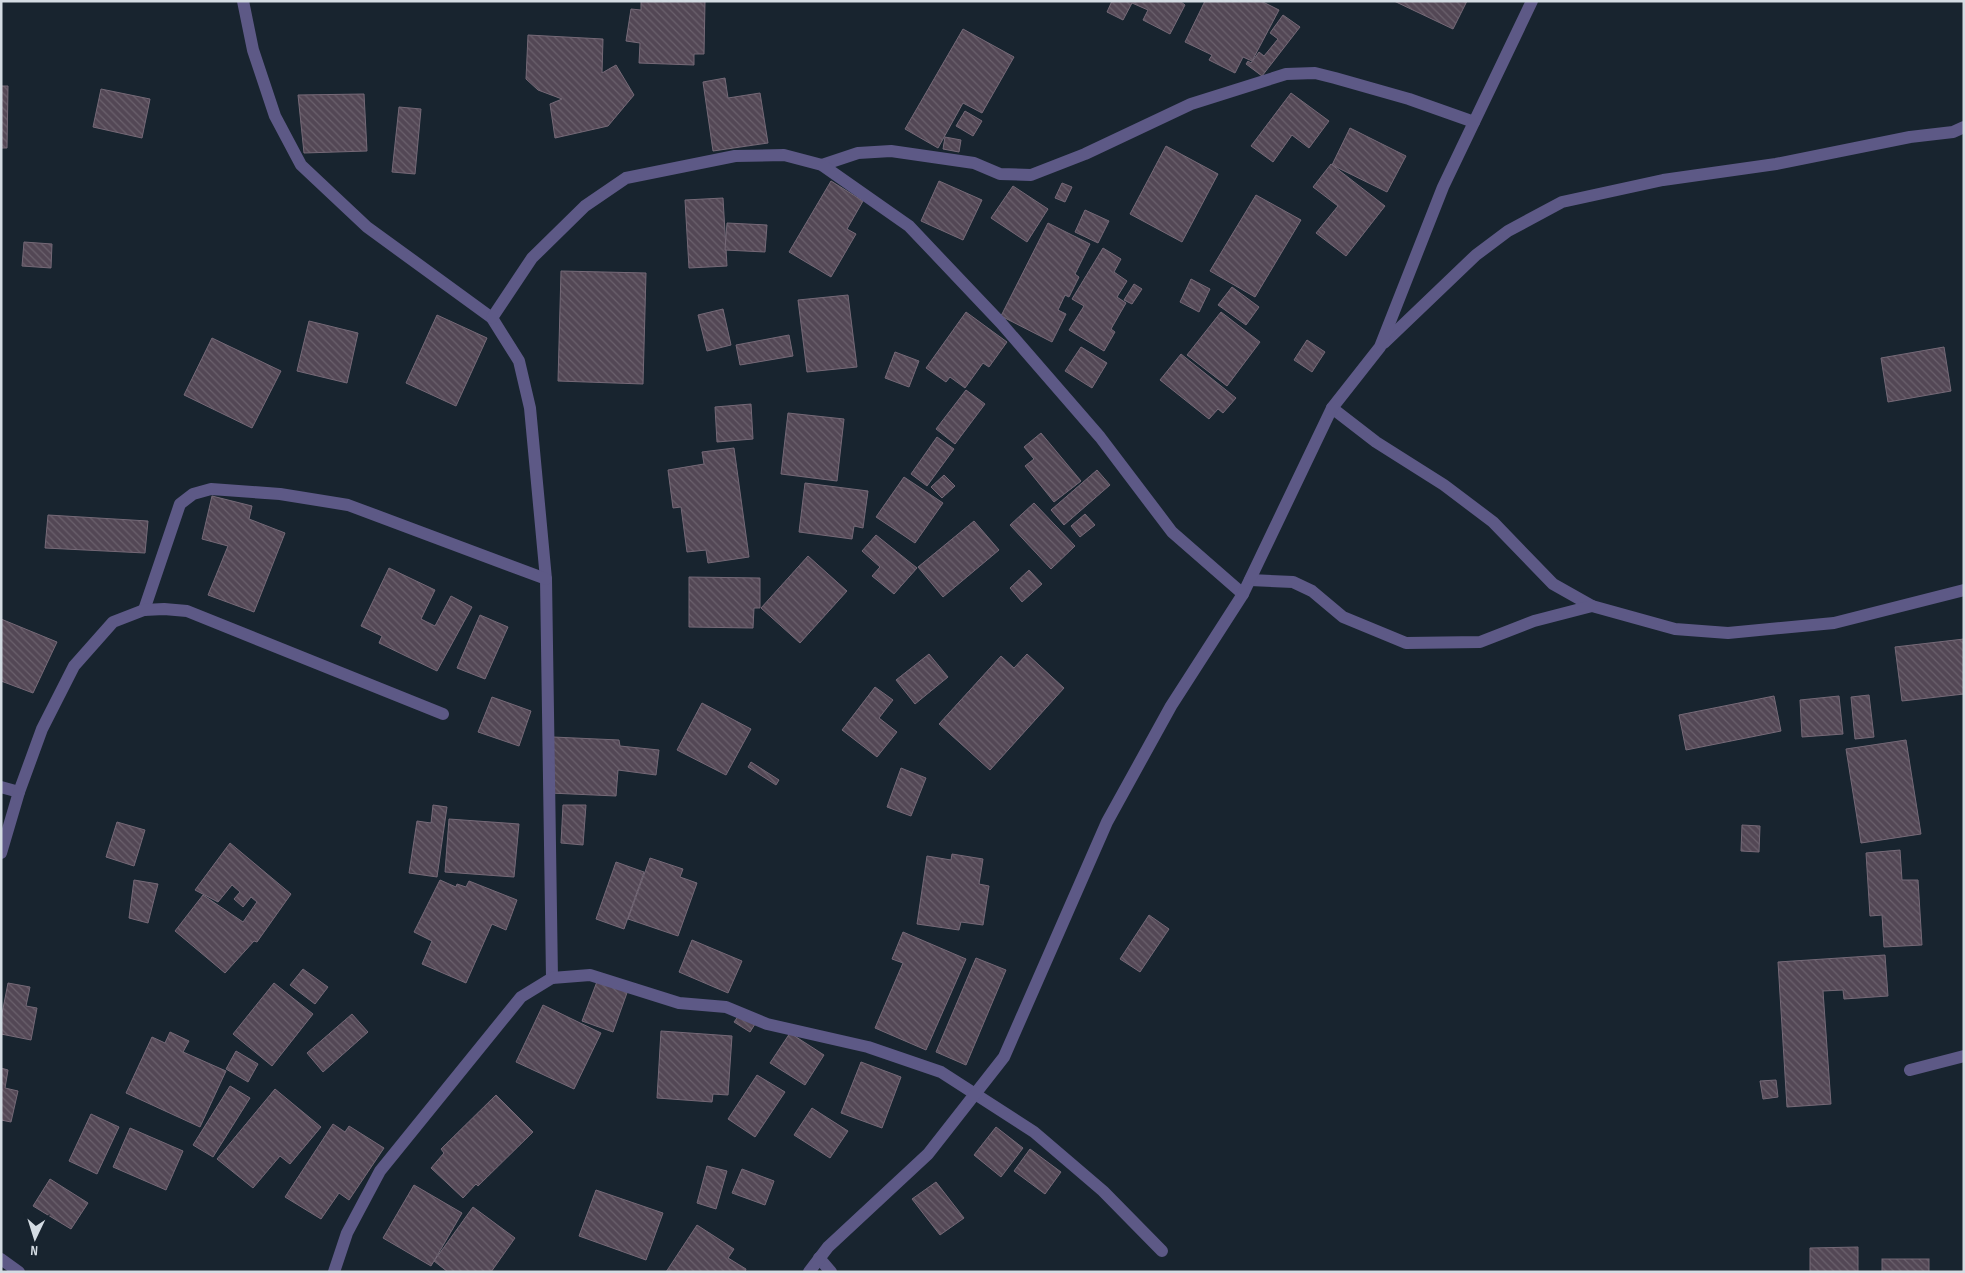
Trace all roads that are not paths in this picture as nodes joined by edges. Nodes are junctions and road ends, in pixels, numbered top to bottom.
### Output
1 (243, 1) edge
2 (1532, 1) edge
3 (1474, 122) junction
4 (1964, 128) edge
5 (822, 165) junction
6 (492, 318) junction
7 (1380, 347) junction
8 (1332, 408) junction
9 (546, 579) junction
10 (1250, 580) junction
11 (1964, 590) edge
12 (1244, 594) junction
13 (1592, 606) junction
14 (144, 610) junction
15 (443, 714) dead end
16 (1, 787) edge
17 (19, 792) junction
18 (1, 853) edge
19 (552, 978) junction
20 (1964, 1056) edge
21 (1910, 1070) dead end
22 (977, 1093) junction
23 (1162, 1251) dead end
24 (819, 1258) junction
25 (1, 1259) edge
26 (19, 1272) edge
27 (334, 1272) edge
28 (809, 1272) edge
29 (831, 1272) edge

1 - 6 street
2 - 3 street
3 - 5 street
3 - 7 street
4 - 7 street
5 - 6 street
5 - 12 street
6 - 9 street
7 - 8 street
8 - 10 street
8 - 13 street
9 - 14 street
9 - 19 street
10 - 12 street
10 - 13 street
11 - 13 street
12 - 22 street
14 - 15 street
14 - 17 street
16 - 17 street
17 - 18 street
19 - 22 street
19 - 27 street
20 - 21 street
22 - 23 street
22 - 24 street
24 - 28 street
24 - 29 street
25 - 26 street

